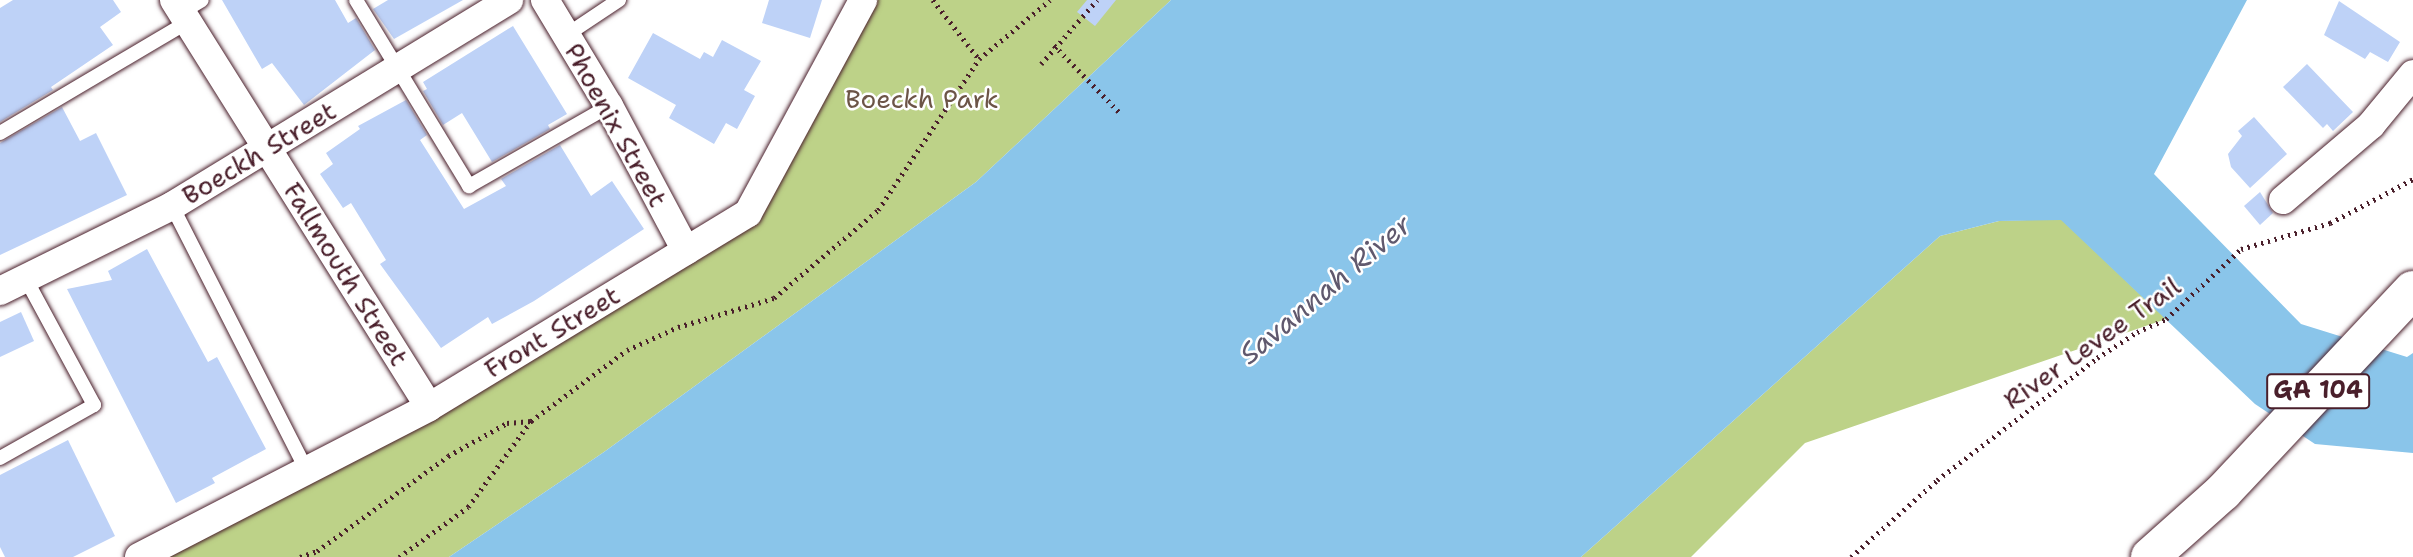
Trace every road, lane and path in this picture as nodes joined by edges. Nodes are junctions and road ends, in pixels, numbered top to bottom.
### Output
1 (356, 0) edge
2 (509, 0) edge
3 (545, 0) edge
4 (620, 0) edge
5 (863, 0) edge
6 (933, 0) edge
7 (1050, 0) edge
8 (1097, 0) edge
9 (186, 9) edge
10 (565, 36) junction
11 (1054, 45) junction
12 (979, 59) junction
13 (1041, 64) dead end
14 (397, 71) junction
15 (2413, 74) edge
16 (608, 106) junction
17 (1121, 114) dead end
18 (0, 133) edge
19 (267, 147) junction
20 (2413, 180) edge
21 (2283, 200) dead end
22 (172, 205) junction
23 (686, 250) junction
24 (26, 279) junction
25 (2413, 290) edge
26 (0, 291) edge
27 (429, 407) junction
28 (531, 421) junction
29 (0, 458) edge
30 (306, 468) junction
31 (139, 557) edge
32 (300, 557) edge
33 (399, 557) edge
34 (1851, 557) edge
35 (2150, 557) edge

1 - 14 lane
2 - 14 street, Boeckh Street
3 - 10 street, Phoenix Street
4 - 10 lane
5 - 23 street, Front Street
6 - 12 path
7 - 12 path
8 - 11 path
9 - 18 lane
9 - 19 street, Fallmouth Street
10 - 16 street, Phoenix Street
11 - 13 path
11 - 17 path
12 - 28 path
14 - 16 lane
14 - 19 street, Boeckh Street
15 - 21 street
16 - 23 street, Phoenix Street
19 - 22 street, Boeckh Street
19 - 27 street, Fallmouth Street
20 - 34 path, River Levee Trail
22 - 24 street, Boeckh Street
22 - 30 lane
23 - 27 street, Front Street
24 - 26 street, Boeckh Street
24 - 29 lane
25 - 35 main road, GA 104
27 - 30 street, Front Street
28 - 32 path
28 - 33 path
30 - 31 street, Front Street

